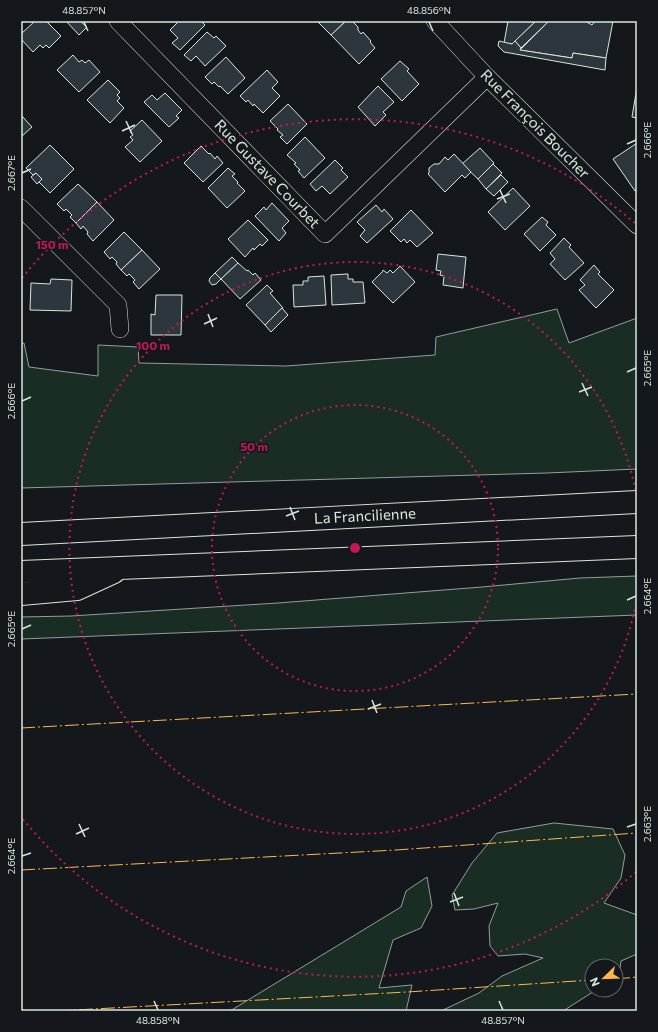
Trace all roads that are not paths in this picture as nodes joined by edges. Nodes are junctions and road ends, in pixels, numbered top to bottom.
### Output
1 (118, 21) edge
2 (435, 21) edge
3 (487, 77) junction
4 (21, 208) edge
5 (637, 225) edge
6 (120, 329) dead end
7 (637, 502) edge
8 (21, 534) edge
9 (637, 547) edge
10 (122, 568) junction
11 (21, 572) edge
12 (21, 594) edge

1 - 3 street, Rue Gustave Courbet
2 - 3 street, Rue François Boucher
3 - 5 street, Rue François Boucher
4 - 6 street
7 - 8 highway, La Francilienne
9 - 10 highway
10 - 11 highway
10 - 12 highway

